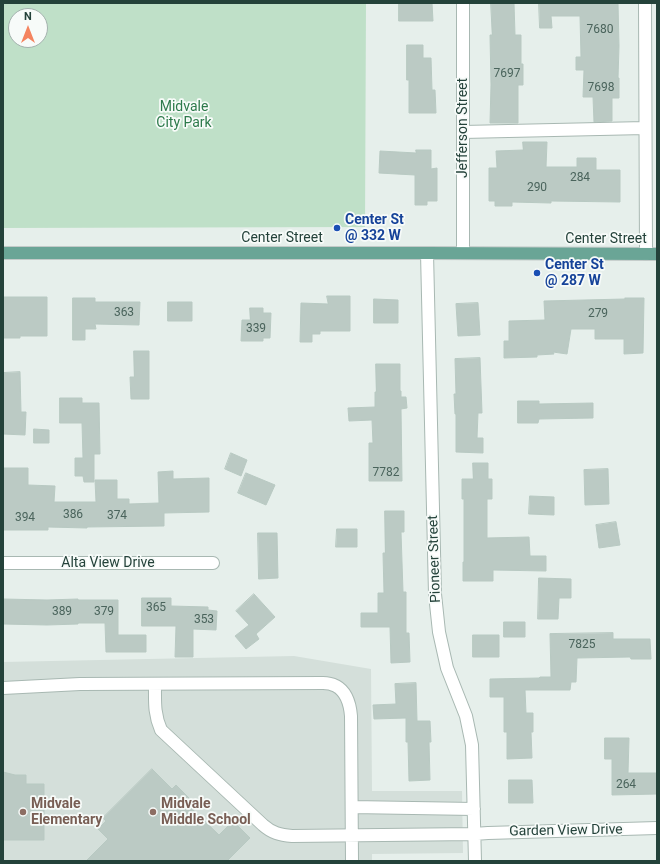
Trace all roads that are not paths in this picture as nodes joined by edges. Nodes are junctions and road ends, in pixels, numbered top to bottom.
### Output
1 (463, 3) edge
2 (645, 3) edge
3 (645, 128) junction
4 (463, 132) junction
5 (3, 253) edge
6 (428, 253) junction
7 (463, 253) junction
8 (651, 254) edge
9 (3, 563) edge
10 (213, 563) dead end
11 (155, 684) junction
12 (3, 688) edge
13 (352, 807) junction
14 (474, 809) junction
15 (657, 828) edge
16 (474, 834) junction
17 (352, 835) junction
18 (352, 861) edge
19 (474, 861) edge

1 - 4 street, Jefferson Street
2 - 3 street
3 - 4 street
3 - 8 street
4 - 7 street, Jefferson Street
5 - 6 main road, Center Street
6 - 7 main road, Center Street
6 - 14 street, Pioneer Street
7 - 8 main road, Center Street
9 - 10 street, Alta View Drive
11 - 12 street
11 - 13 street
11 - 17 street, Garden View Drive
13 - 14 street
13 - 17 street
14 - 16 street, Pioneer Street
15 - 16 street, Garden View Drive
16 - 17 street, Garden View Drive
16 - 19 street, Pioneer Street
17 - 18 street

